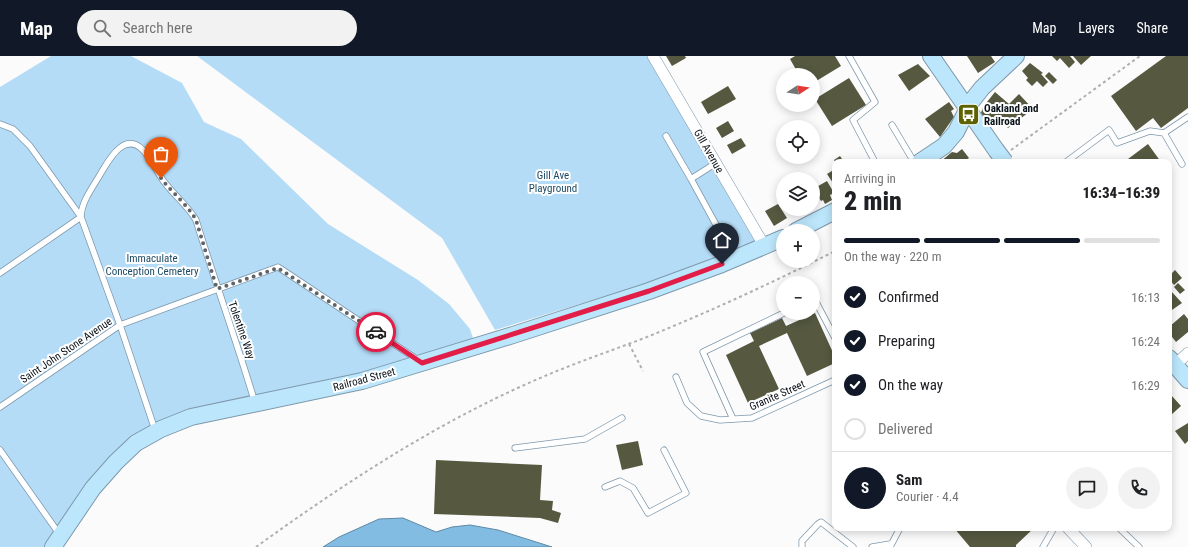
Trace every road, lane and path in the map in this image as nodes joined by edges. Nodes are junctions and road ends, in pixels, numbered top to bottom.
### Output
1 (653, 56) edge
2 (849, 56) edge
3 (931, 56) edge
4 (1016, 56) edge
5 (1140, 56) edge
6 (968, 111) junction
7 (1188, 117) edge
8 (0, 124) edge
9 (892, 126) dead end
10 (1164, 133) junction
11 (666, 136) dead end
12 (1004, 154) edge
13 (873, 159) edge
14 (912, 159) edge
15 (924, 159) edge
16 (1070, 159) edge
17 (716, 163) junction
18 (1182, 164) dead end
19 (691, 178) junction
20 (832, 213) edge
21 (81, 217) junction
22 (810, 224) edge
23 (720, 232) dead end
24 (776, 242) edge
25 (765, 247) junction
26 (832, 252) edge
27 (0, 273) edge
28 (217, 289) junction
29 (820, 310) edge
30 (776, 317) edge
31 (120, 325) junction
32 (832, 332) edge
33 (629, 344) junction
34 (1188, 353) edge
35 (422, 363) junction
36 (1172, 363) edge
37 (1172, 365) edge
38 (643, 371) dead end
39 (676, 377) dead end
40 (1188, 380) edge
41 (832, 381) edge
42 (255, 404) junction
43 (0, 407) edge
44 (622, 418) dead end
45 (733, 419) junction
46 (156, 432) junction
47 (515, 448) dead end
48 (0, 450) edge
49 (664, 450) dead end
50 (605, 487) dead end
51 (832, 531) edge
52 (833, 531) edge
53 (898, 531) edge
54 (1052, 531) edge
55 (1071, 531) edge
56 (1122, 531) edge
57 (57, 542) edge
58 (890, 545) edge
59 (256, 547) edge
60 (802, 547) edge
61 (853, 547) edge
62 (872, 547) edge
63 (1043, 547) edge
64 (1086, 547) edge
65 (1139, 547) edge

1 - 17 street, Gill Avenue
2 - 13 lane
3 - 6 main road
4 - 6 main road
5 - 12 path
6 - 12 main road
6 - 15 main road
7 - 10 lane
8 - 21 lane
9 - 14 lane
10 - 16 lane
10 - 18 lane
11 - 19 lane
17 - 19 lane
17 - 25 street, Gill Avenue
19 - 23 lane
20 - 22 main road
21 - 27 lane
21 - 28 lane, Tolentine Way
21 - 31 lane
24 - 25 main road, Railroad Street
25 - 35 main road, Railroad Street
26 - 33 path
28 - 31 lane, Saint John Stone Avenue
28 - 35 lane, Saint John Stone Avenue
28 - 42 lane, Tolentine Way
29 - 32 lane
30 - 45 lane
31 - 43 lane, Saint John Stone Avenue
31 - 46 lane
33 - 38 path
33 - 59 path
34 - 36 street
35 - 42 main road, Railroad Street
37 - 40 main road
39 - 45 lane, Granite Street
41 - 45 lane, Granite Street
42 - 46 main road, Railroad Street
44 - 47 lane
46 - 57 main road, Railroad Street
48 - 57 lane
49 - 50 lane
51 - 60 lane
52 - 61 lane
53 - 58 lane
54 - 63 lane
55 - 64 street
56 - 65 lane
58 - 62 lane

